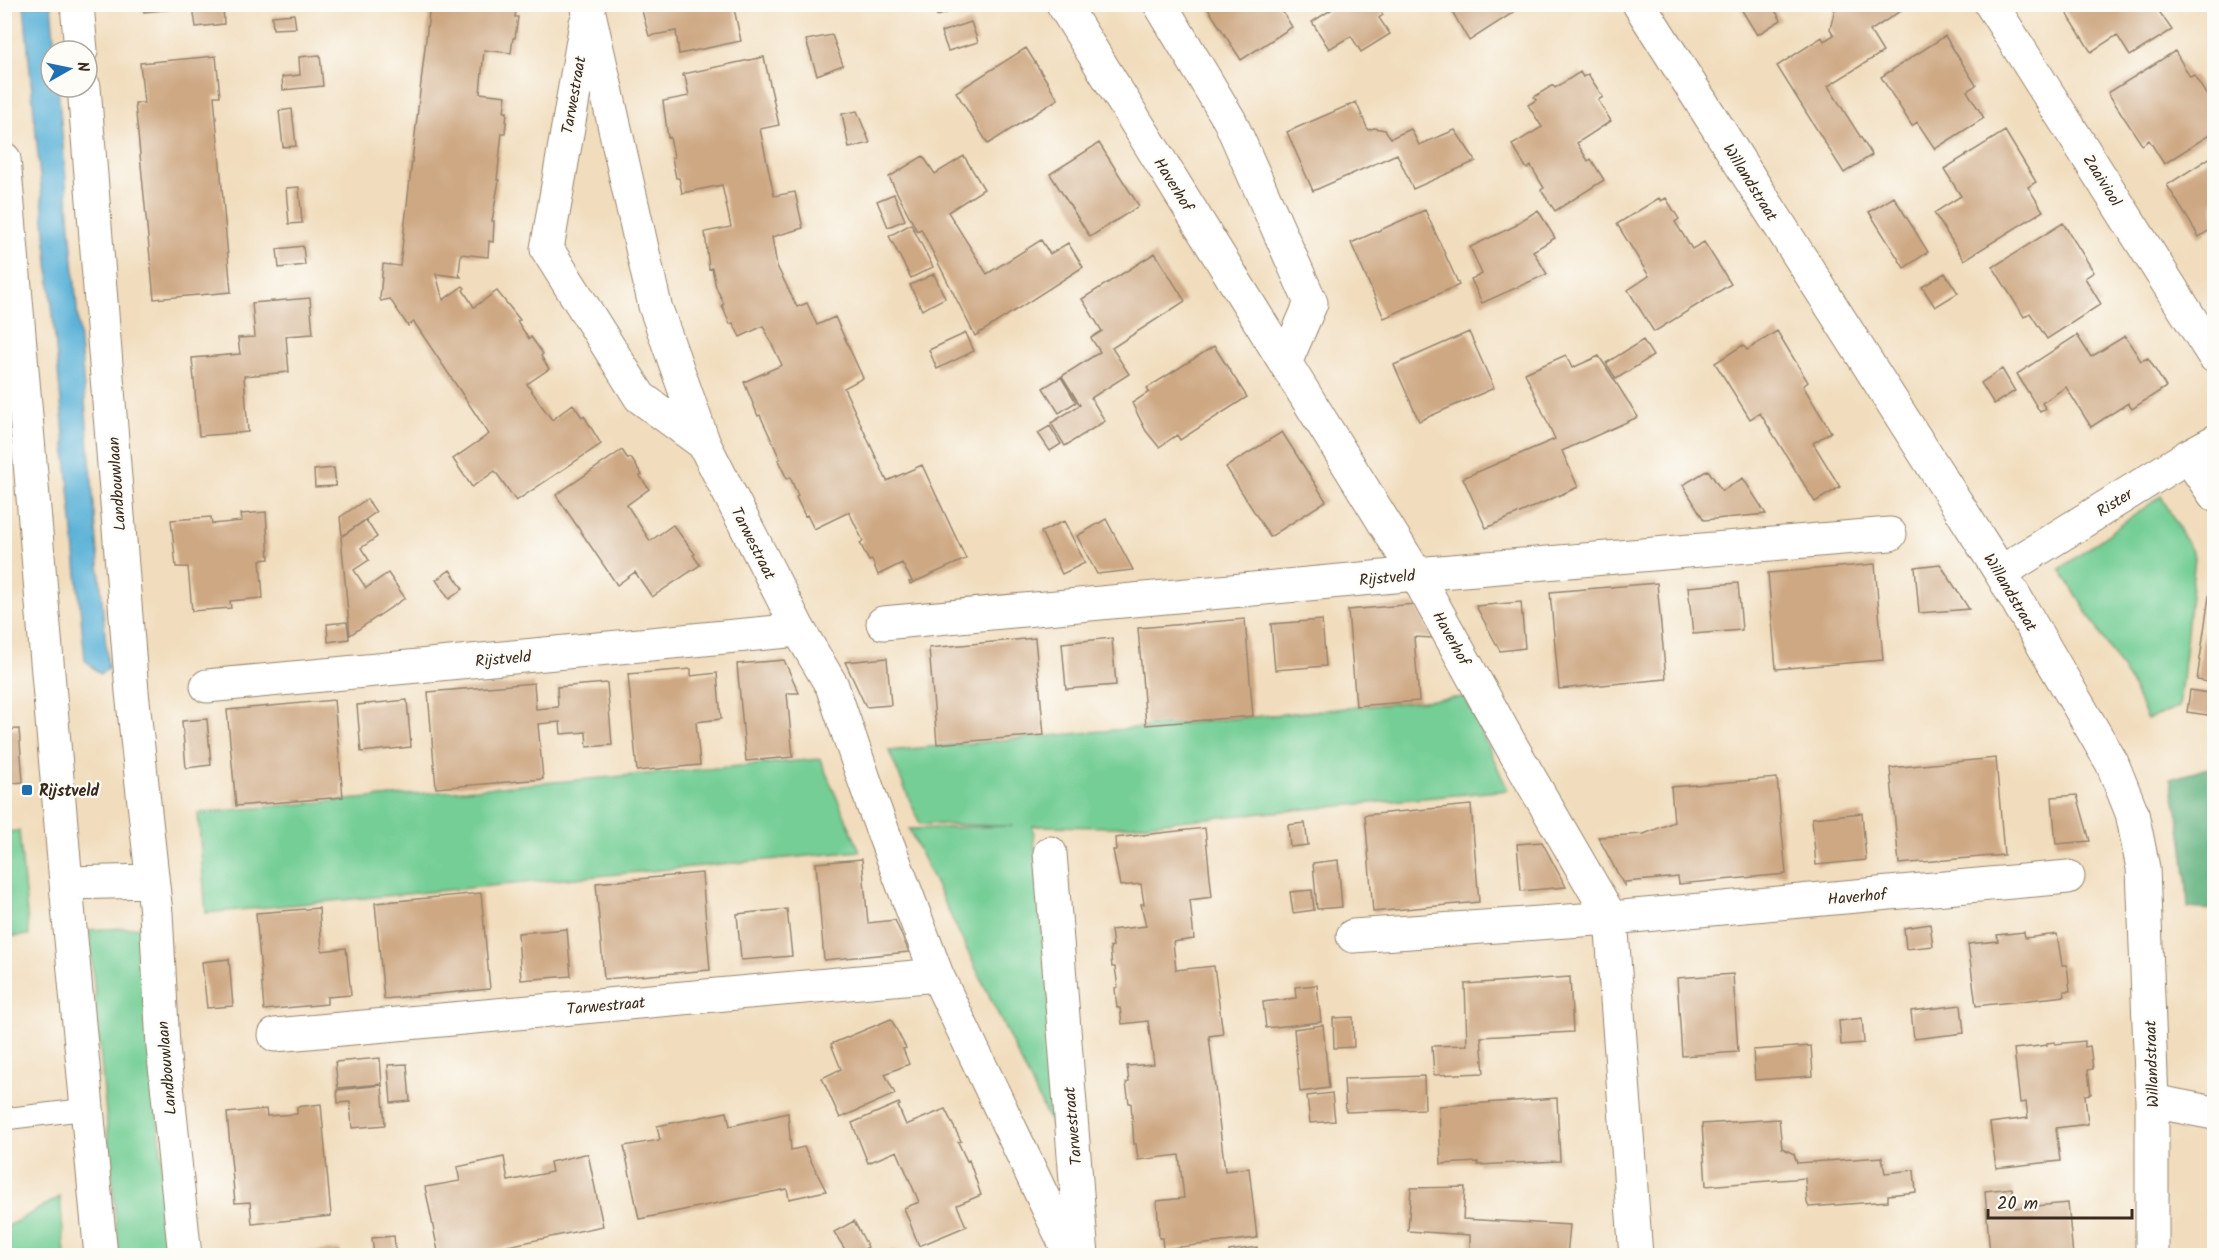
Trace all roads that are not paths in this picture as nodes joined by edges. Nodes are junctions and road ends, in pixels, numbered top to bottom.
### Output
1 (77, 4) edge
2 (1063, 4) edge
3 (1160, 4) edge
4 (1639, 4) edge
5 (1991, 4) edge
6 (588, 7) edge
7 (80, 39) edge
8 (85, 99) edge
9 (4, 159) edge
10 (2214, 356) edge
11 (1285, 363) junction
12 (704, 444) junction
13 (2201, 449) edge
14 (2214, 494) edge
15 (1890, 534) dead end
16 (2001, 573) junction
17 (1416, 574) junction
18 (883, 623) dead end
19 (799, 630) junction
20 (207, 686) dead end
21 (1050, 853) dead end
22 (2068, 877) dead end
23 (152, 881) junction
24 (67, 883) junction
25 (1611, 918) junction
26 (1353, 936) dead end
27 (937, 975) junction
28 (275, 1035) dead end
29 (2152, 1101) junction
30 (88, 1108) junction
31 (2214, 1113) edge
32 (4, 1119) edge
33 (101, 1256) edge
34 (185, 1256) edge
35 (1071, 1256) edge
36 (1082, 1256) edge
37 (1636, 1256) edge
38 (2152, 1256) edge

1 - 7 street
2 - 11 street, Haverhof
3 - 11 street
4 - 16 street, Willandstraat
5 - 10 street, Zaaiviool
6 - 12 street, Tarwestraat
6 - 12 street, Tarwestraat
8 - 23 street, Landbouwlaan
9 - 24 street
11 - 17 street, Haverhof
12 - 19 street, Tarwestraat
13 - 14 street, Rister
13 - 16 street, Rister
15 - 17 street, Rijstveld
16 - 29 street, Willandstraat
17 - 18 street, Rijstveld
17 - 25 street, Haverhof
19 - 20 street, Rijstveld
19 - 27 street, Tarwestraat
21 - 36 street, Tarwestraat
22 - 25 street, Haverhof
23 - 24 street
23 - 34 street, Landbouwlaan
24 - 30 street
25 - 26 street, Haverhof
25 - 37 street, Haverhof
27 - 28 street, Tarwestraat
27 - 35 street, Tarwestraat
29 - 31 street
29 - 38 street, Willandstraat
30 - 32 lane
30 - 33 street

